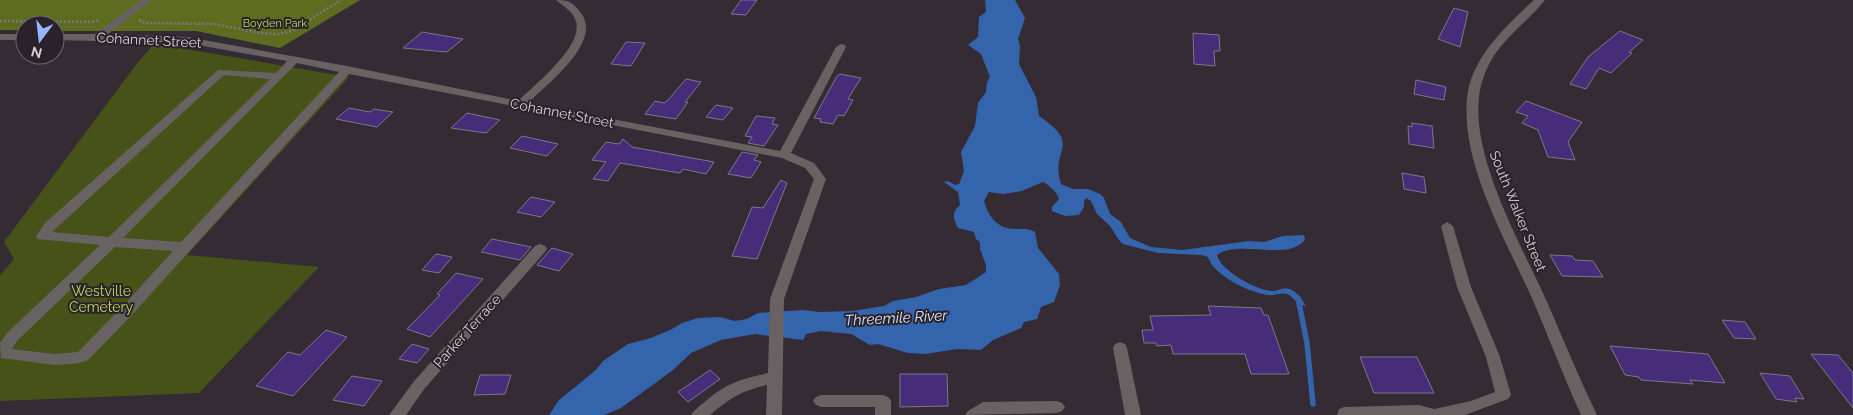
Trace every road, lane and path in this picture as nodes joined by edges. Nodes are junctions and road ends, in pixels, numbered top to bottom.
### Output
1 (147, 0) edge
2 (340, 0) edge
3 (561, 0) edge
4 (1540, 0) edge
5 (143, 13) dead end
6 (105, 19) dead end
7 (0, 21) edge
8 (0, 37) edge
9 (15, 37) edge
10 (65, 37) edge
11 (98, 37) junction
12 (841, 47) dead end
13 (295, 59) junction
14 (347, 69) junction
15 (279, 76) junction
16 (520, 105) junction
17 (784, 154) junction
18 (1447, 226) dead end
19 (112, 242) junction
20 (184, 246) junction
21 (540, 249) dead end
22 (1120, 348) dead end
23 (775, 377) junction
24 (821, 401) dead end
25 (1058, 407) dead end
26 (1018, 411) edge
27 (397, 415) edge
28 (698, 415) edge
29 (774, 415) edge
30 (883, 415) edge
31 (973, 415) edge
32 (1133, 415) edge
33 (1345, 415) edge
34 (1434, 415) edge
35 (1590, 415) edge

1 - 11 street
2 - 5 path
3 - 16 street
4 - 35 street, South Walker Street
6 - 7 path
8 - 9 street
10 - 11 street, Cohannet Street
11 - 13 street, Cohannet Street
12 - 17 street
13 - 14 street, Cohannet Street
13 - 15 street
14 - 16 street, Cohannet Street
14 - 20 street
15 - 19 street
15 - 19 street
16 - 17 street, Cohannet Street
17 - 23 street, Cohannet Street
18 - 34 street
19 - 20 street
19 - 20 street
21 - 27 street, Parker Terrace
22 - 32 street
23 - 28 street
23 - 29 street, Cohannet Street
24 - 30 street
25 - 26 street
26 - 31 street
33 - 34 street

